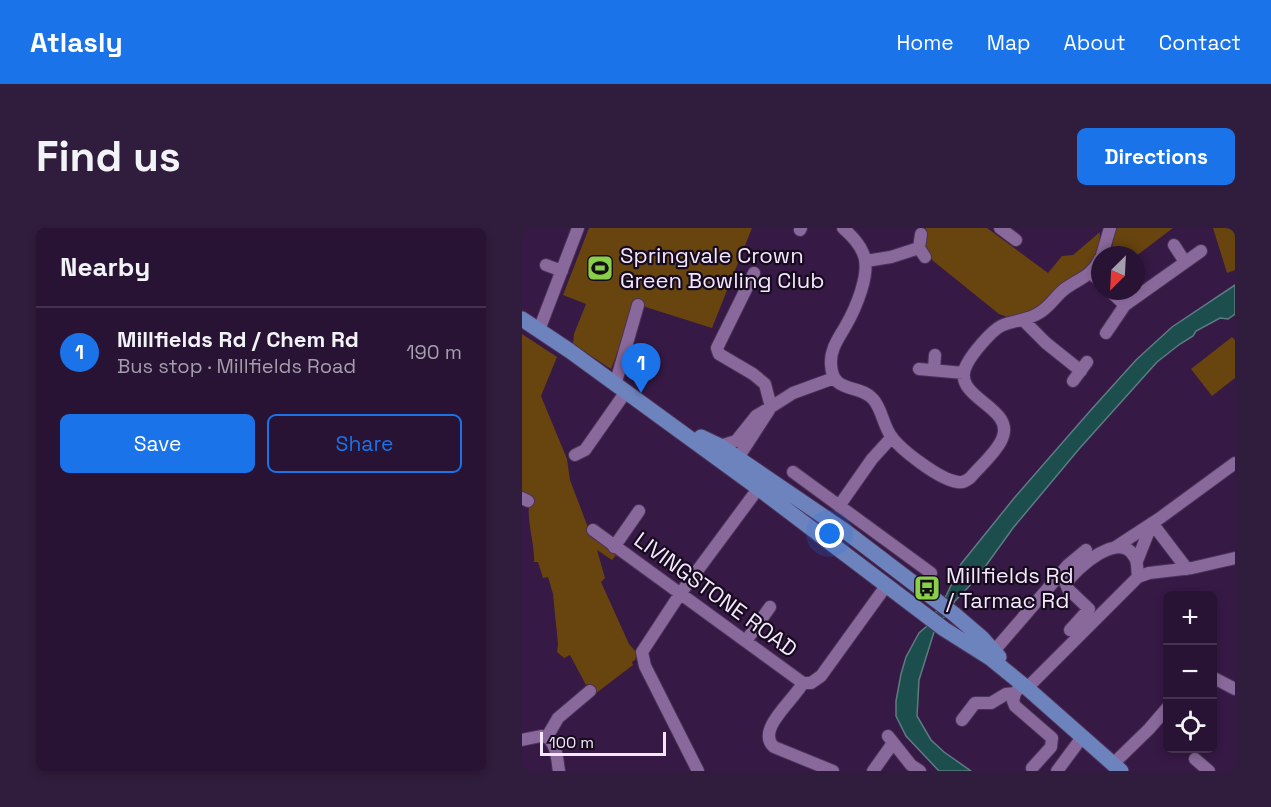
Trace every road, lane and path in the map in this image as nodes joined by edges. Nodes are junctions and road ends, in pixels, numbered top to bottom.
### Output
1 (578, 228) edge
2 (843, 228) edge
3 (1110, 228) edge
4 (1004, 229) edge
5 (921, 234) dead end
6 (1016, 240) dead end
7 (1174, 245) dead end
8 (1104, 246) edge
9 (1201, 251) dead end
10 (866, 261) junction
11 (1185, 262) junction
12 (546, 265) dead end
13 (562, 271) junction
14 (754, 273) dead end
15 (1091, 279) edge
16 (1120, 300) edge
17 (638, 305) dead end
18 (1125, 305) junction
19 (522, 319) edge
20 (1024, 321) junction
21 (539, 330) junction
22 (1106, 333) dead end
23 (936, 355) dead end
24 (919, 369) dead end
25 (934, 370) junction
26 (1080, 371) dead end
27 (964, 374) junction
28 (834, 378) junction
29 (620, 389) junction
30 (771, 407) junction
31 (668, 422) junction
32 (892, 437) junction
33 (720, 446) junction
34 (575, 454) dead end
35 (738, 458) junction
36 (1235, 463) edge
37 (793, 472) dead end
38 (762, 483) junction
39 (839, 506) junction
40 (639, 511) dead end
41 (1152, 523) junction
42 (593, 530) dead end
43 (845, 531) junction
44 (614, 547) junction
45 (835, 547) junction
46 (1114, 548) junction
47 (1086, 550) dead end
48 (1235, 558) edge
49 (1137, 561) junction
50 (1215, 563) junction
51 (1235, 566) edge
52 (1187, 569) junction
53 (932, 573) dead end
54 (1138, 577) junction
55 (886, 586) junction
56 (680, 594) junction
57 (770, 607) dead end
58 (1070, 630) dead end
59 (746, 641) junction
60 (992, 654) junction
61 (1217, 680) edge
62 (803, 683) junction
63 (1022, 688) junction
64 (1235, 689) edge
65 (590, 691) dead end
66 (1163, 713) edge
67 (962, 720) dead end
68 (1083, 736) junction
69 (547, 738) junction
70 (522, 740) edge
71 (1195, 759) dead end
72 (1117, 767) edge
73 (1032, 768) dead end
74 (559, 771) edge
75 (698, 771) edge
76 (833, 771) edge
77 (873, 771) edge
78 (920, 771) edge
79 (1057, 771) edge
80 (1209, 771) edge

1 - 13 street
2 - 10 street
3 - 8 street
4 - 6 street
5 - 10 street
7 - 11 street
9 - 11 street
10 - 28 street
11 - 18 street
12 - 13 street
13 - 21 street
14 - 30 street
15 - 20 street
16 - 18 street
17 - 29 street
18 - 22 street
19 - 21 main road
20 - 26 street
20 - 27 street
21 - 29 main road
23 - 25 street
24 - 25 street
25 - 27 street
27 - 32 street
28 - 30 street
28 - 32 street
29 - 31 main road
29 - 34 street
30 - 33 street
30 - 35 street
31 - 33 main road
31 - 38 main road
32 - 39 street
33 - 35 main road
35 - 38 main road
36 - 41 street
37 - 39 street
38 - 43 main road
38 - 45 main road
38 - 56 street
39 - 53 street
40 - 44 street
41 - 46 street
41 - 49 street
41 - 52 street
42 - 44 street, LIVINGSTONE ROAD
43 - 45 main road
43 - 60 main road
44 - 56 street, LIVINGSTONE ROAD
45 - 55 main road
46 - 49 street
46 - 58 street
47 - 60 street
48 - 50 street
49 - 54 street
50 - 51 street
50 - 52 street
52 - 54 street
54 - 63 street
55 - 60 main road
55 - 62 street, LIVINGSTONE ROAD
56 - 59 street, LIVINGSTONE ROAD
56 - 75 street
57 - 59 street
59 - 62 street, LIVINGSTONE ROAD
60 - 63 main road
61 - 64 street
62 - 76 street
63 - 67 street
63 - 68 main road
63 - 73 street
65 - 69 street
66 - 72 street
68 - 72 main road
68 - 79 street
69 - 70 street
69 - 74 street
71 - 80 street
77 - 78 street

